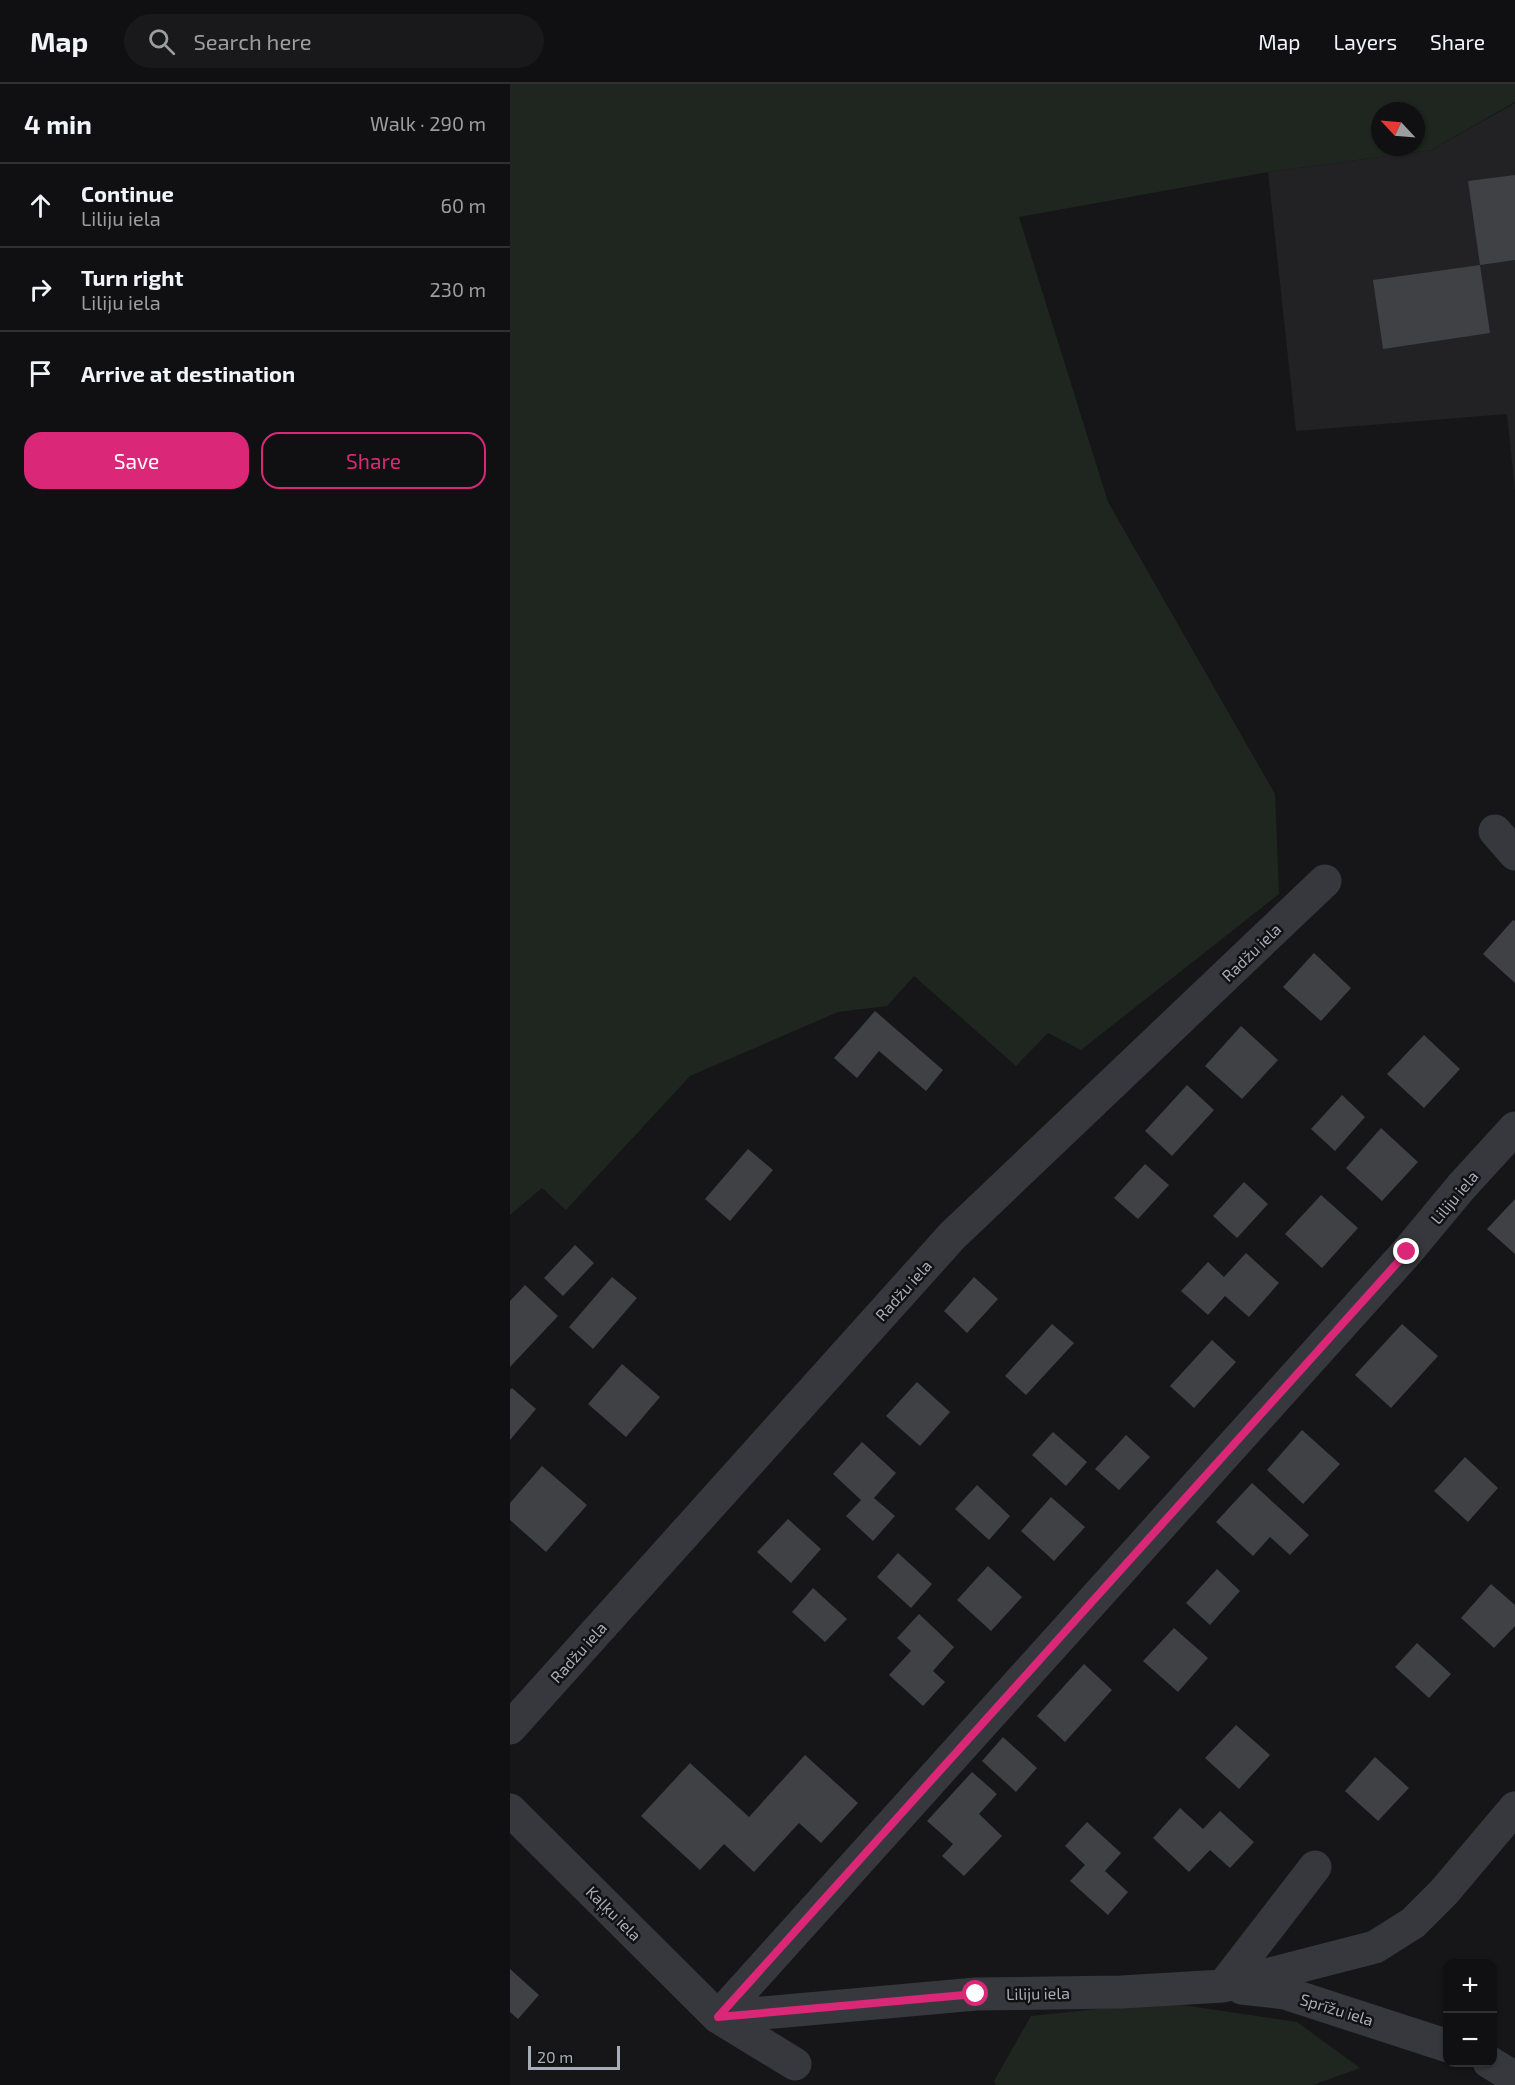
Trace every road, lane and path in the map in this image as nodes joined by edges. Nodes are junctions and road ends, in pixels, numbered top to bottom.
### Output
1 (1325, 882) dead end
2 (1515, 1128) edge
3 (510, 1728) edge
4 (1515, 1808) edge
5 (510, 1810) edge
6 (1315, 1867) dead end
7 (1222, 1986) junction
8 (718, 2017) junction
9 (1443, 2044) edge
10 (795, 2064) dead end
11 (1497, 2067) edge
12 (1515, 2078) edge

1 - 3 street, Radžu iela
2 - 8 street, Liliju iela
4 - 7 street, Liliju iela
5 - 8 street, Kaļķu iela
6 - 7 street
7 - 8 street, Liliju iela
7 - 9 street, Sprīžu iela
8 - 10 street, Kaļķu iela
11 - 12 street

